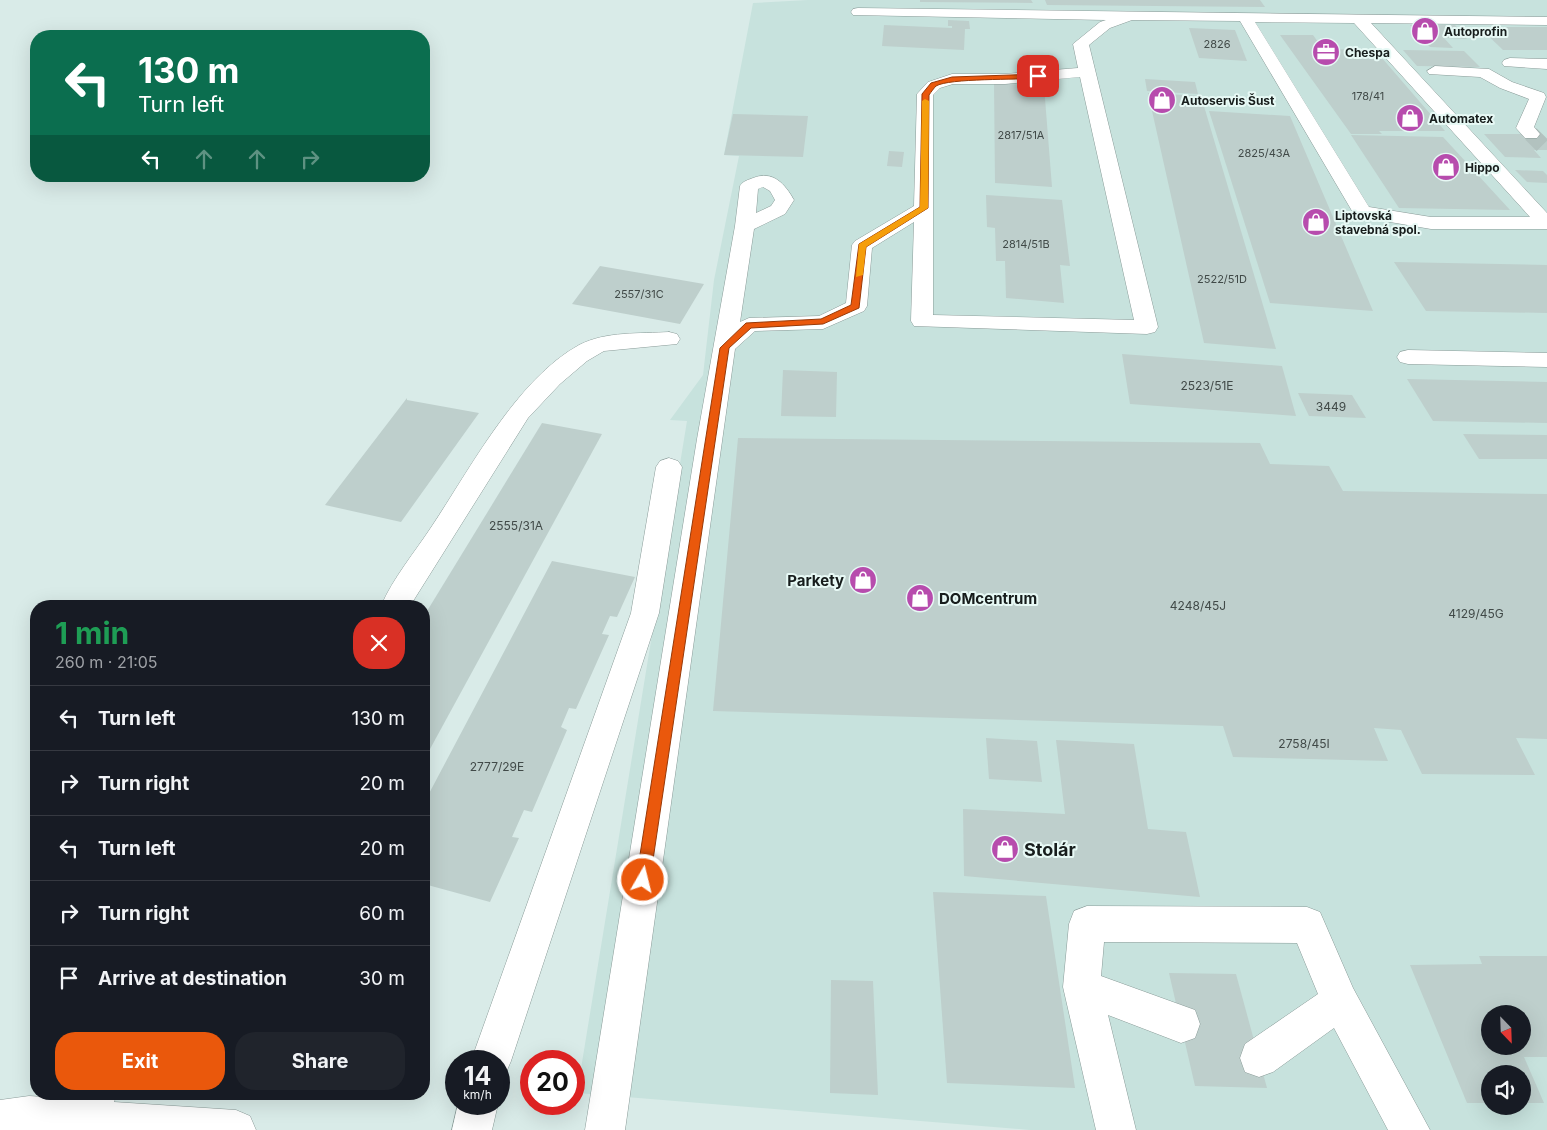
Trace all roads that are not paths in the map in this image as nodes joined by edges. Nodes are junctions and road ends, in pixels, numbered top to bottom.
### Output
1 (858, 12) dead end
2 (1132, 15) junction
3 (1244, 16) junction
4 (1358, 18) junction
5 (1547, 21) edge
6 (1510, 63) dead end
7 (1547, 64) edge
8 (1087, 72) junction
9 (1435, 72) dead end
10 (1543, 94) edge
11 (1547, 115) tunnel mouth
12 (1530, 134) dead end
13 (924, 208) junction
14 (1546, 222) edge
15 (745, 226) dead end
16 (669, 339) dead end
17 (724, 348) junction
18 (1408, 357) dead end
19 (1547, 360) edge
20 (668, 467) dead end
21 (399, 600) edge
22 (1082, 987) junction
23 (1340, 1001) junction
24 (1181, 1024) dead end
25 (495, 1050) edge
26 (1259, 1058) dead end
27 (92, 1107) edge
28 (475, 1115) edge
29 (0, 1120) edge
30 (236, 1130) edge
31 (472, 1130) edge
32 (605, 1130) edge
33 (1116, 1130) edge
34 (1410, 1130) edge

1 - 2 lane
2 - 3 lane
2 - 8 lane
3 - 4 lane
3 - 14 lane
4 - 5 lane
4 - 14 lane
6 - 7 lane
8 - 13 lane
8 - 13 lane
9 - 10 lane
10 - 11 lane
10 - 12 lane
13 - 17 lane
15 - 17 lane
16 - 21 lane
17 - 32 lane
18 - 19 lane
20 - 25 lane
22 - 23 lane
22 - 24 lane
22 - 33 lane
23 - 26 lane
23 - 34 lane
27 - 29 lane
27 - 30 lane
28 - 31 lane

